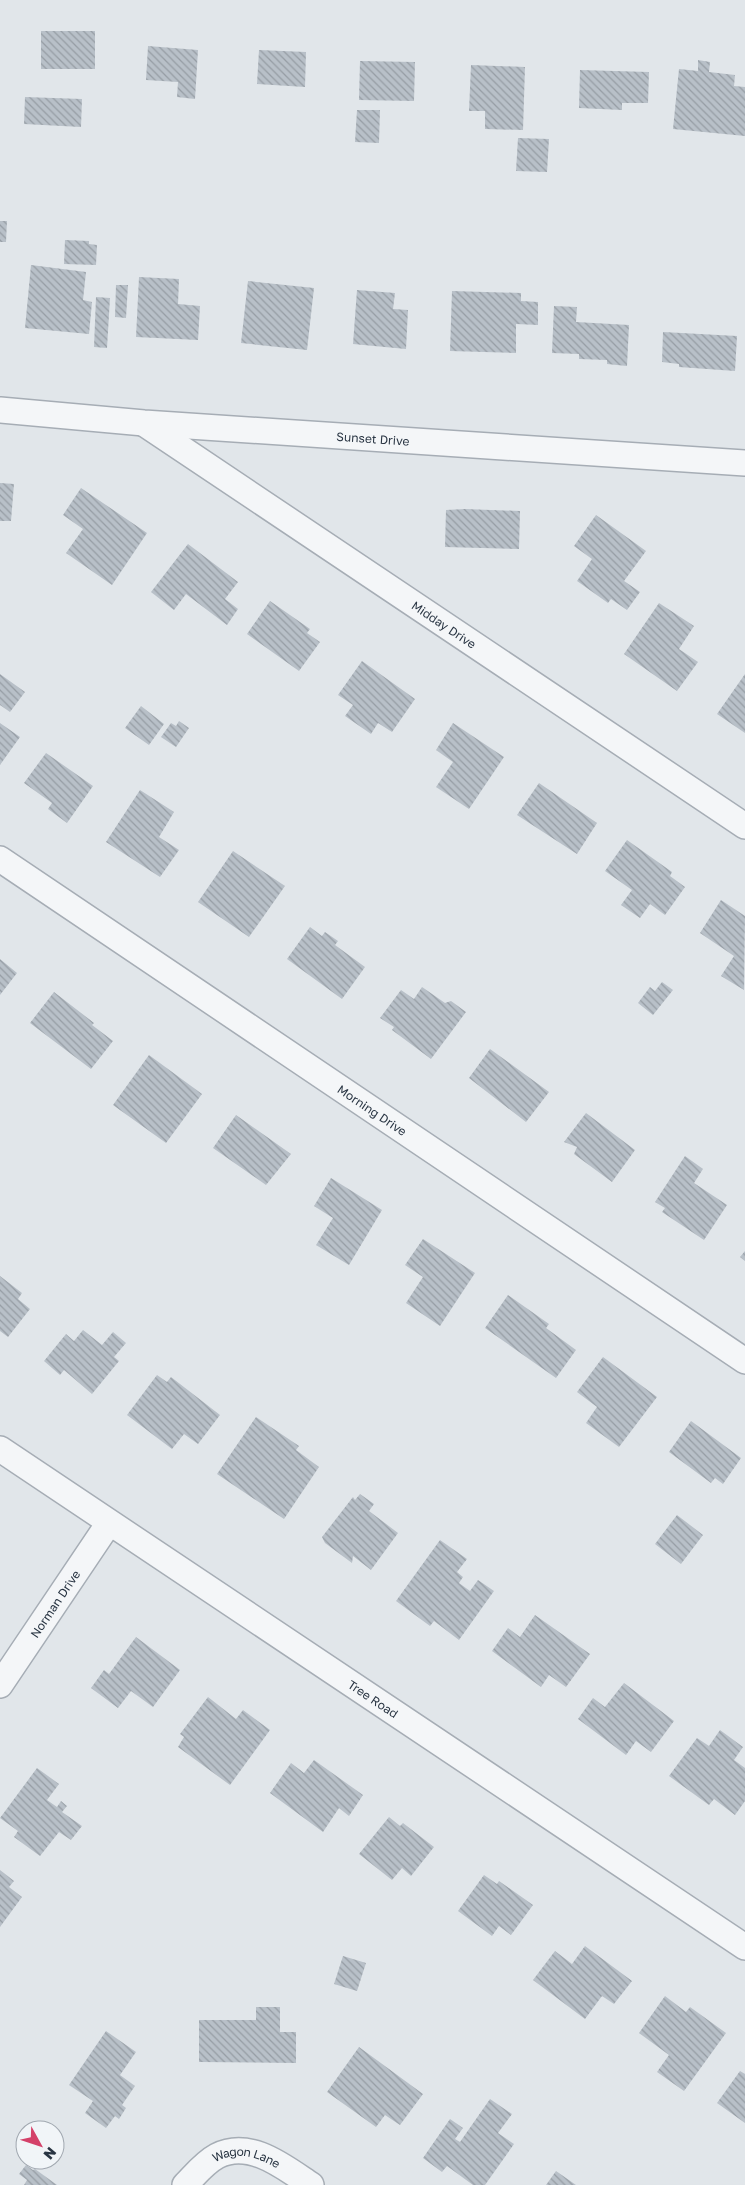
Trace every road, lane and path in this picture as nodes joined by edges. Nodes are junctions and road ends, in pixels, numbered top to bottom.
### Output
1 (0, 410) edge
2 (144, 423) junction
3 (745, 463) edge
4 (745, 826) edge
5 (0, 859) edge
6 (745, 1361) edge
7 (0, 1449) edge
8 (110, 1523) junction
9 (0, 1685) edge
10 (745, 1947) edge
11 (185, 2185) edge
12 (311, 2185) edge

1 - 2 street, Sunset Drive
2 - 3 street, Sunset Drive
2 - 4 street, Midday Drive
5 - 6 street, Morning Drive
7 - 8 street, Tree Road
8 - 9 street, Norman Drive
8 - 10 street, Tree Road
11 - 12 street, Wagon Lane

